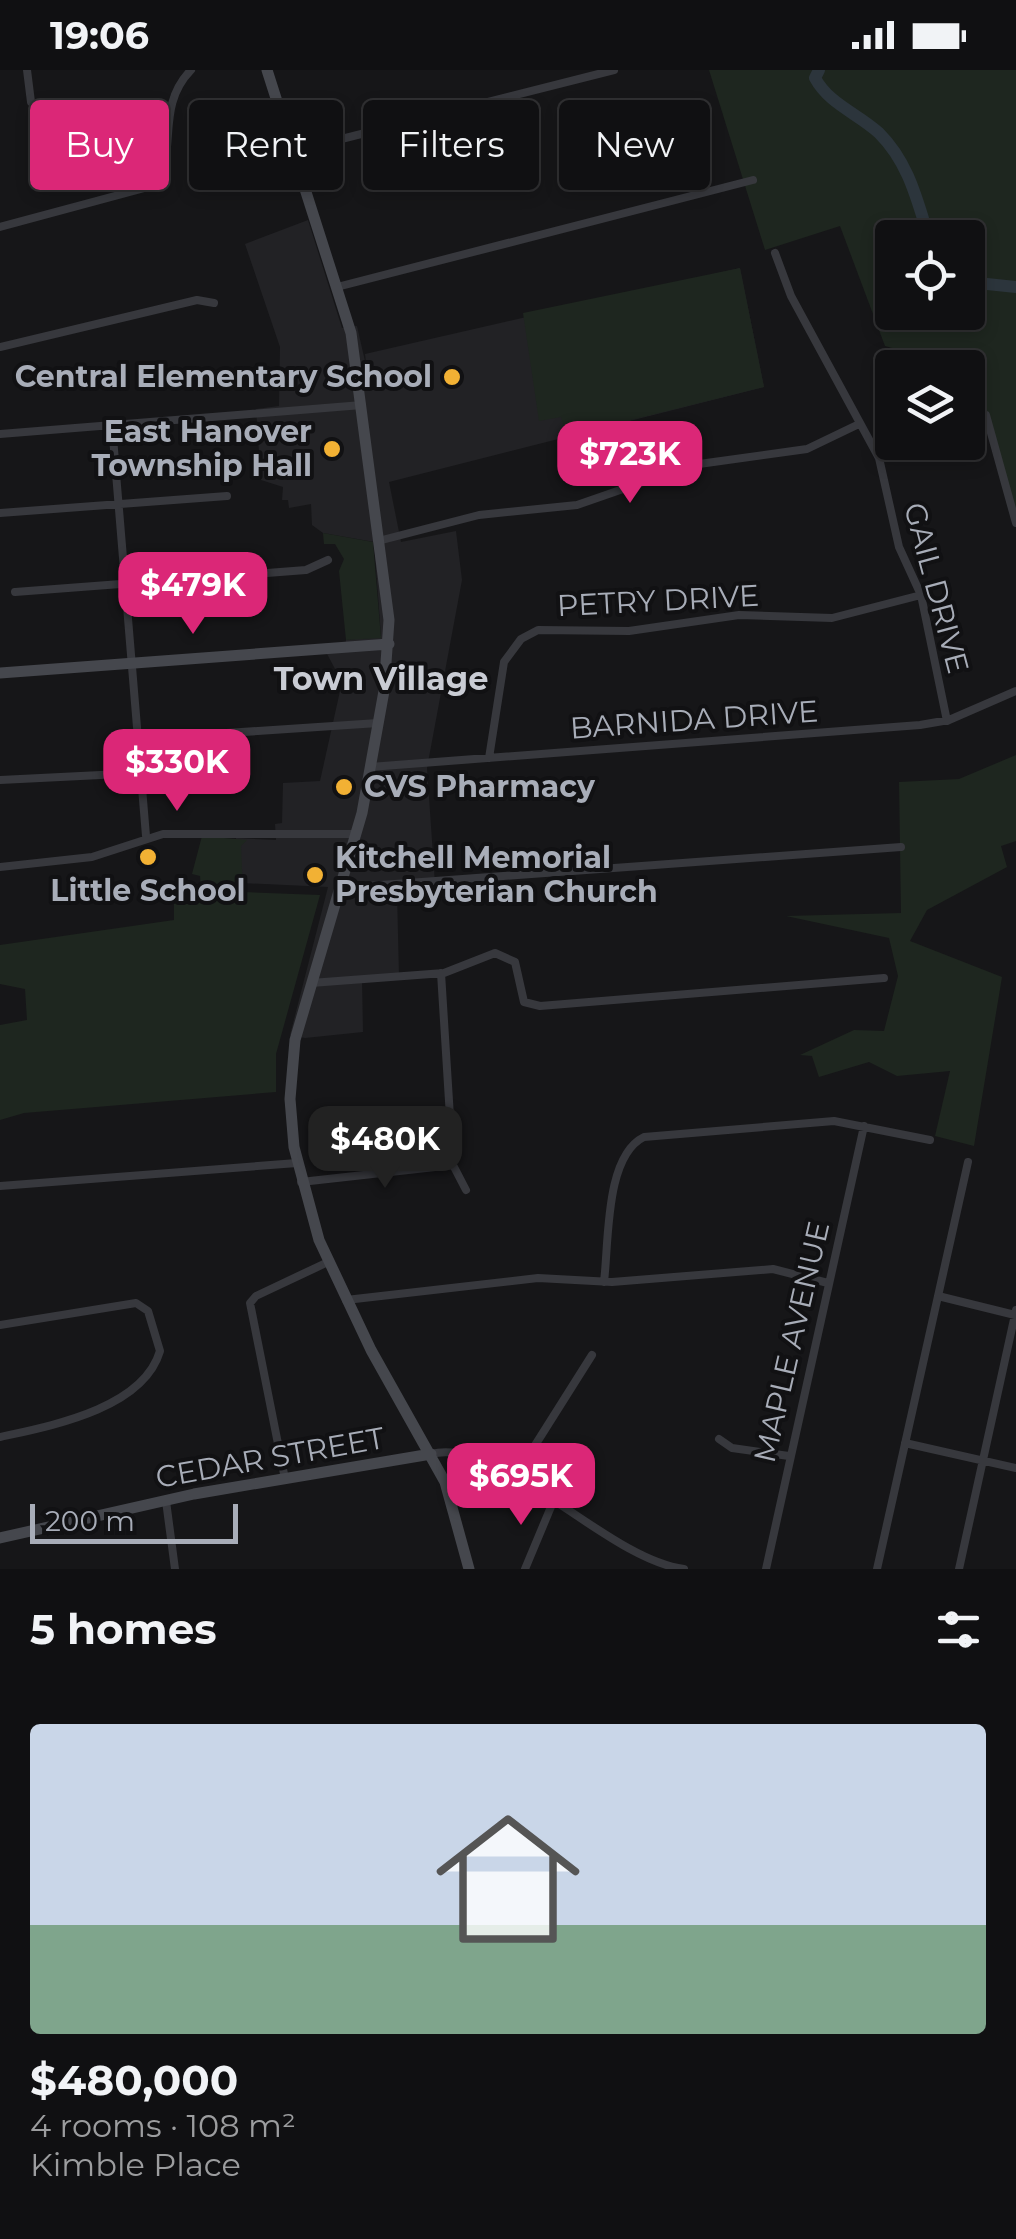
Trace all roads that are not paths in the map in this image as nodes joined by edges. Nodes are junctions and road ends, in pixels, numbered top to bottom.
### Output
1 (27, 70) edge
2 (267, 70) edge
3 (614, 70) edge
4 (187, 71) edge
5 (32, 100) edge
6 (277, 100) edge
7 (343, 139) edge
8 (752, 180) dead end
9 (306, 190) edge
10 (0, 226) edge
11 (775, 253) dead end
12 (337, 287) junction
13 (214, 303) dead end
14 (0, 347) edge
15 (362, 405) junction
16 (986, 415) dead end
17 (859, 424) junction
18 (112, 426) junction
19 (0, 434) edge
20 (226, 496) dead end
21 (118, 504) junction
22 (0, 513) edge
23 (1016, 523) edge
24 (382, 540) junction
25 (328, 560) dead end
26 (124, 582) junction
27 (15, 592) dead end
28 (921, 595) junction
29 (388, 644) junction
30 (130, 663) junction
31 (0, 673) edge
32 (1016, 692) edge
33 (947, 721) junction
34 (378, 723) junction
35 (138, 739) junction
36 (489, 758) junction
37 (370, 767) junction
38 (141, 774) junction
39 (0, 780) edge
40 (357, 834) junction
41 (146, 836) junction
42 (901, 846) dead end
43 (0, 867) edge
44 (340, 888) junction
45 (441, 974) junction
46 (884, 978) dead end
47 (310, 983) junction
48 (864, 1126) junction
49 (930, 1140) dead end
50 (297, 1162) junction
51 (968, 1162) dead end
52 (453, 1165) junction
53 (301, 1182) junction
54 (0, 1186) edge
55 (466, 1190) dead end
56 (328, 1262) junction
57 (604, 1282) junction
58 (828, 1283) junction
59 (938, 1296) junction
60 (346, 1300) junction
61 (1015, 1313) edge
62 (0, 1325) edge
63 (592, 1356) dead end
64 (0, 1437) edge
65 (719, 1438) dead end
66 (904, 1444) junction
67 (431, 1454) junction
68 (789, 1456) junction
69 (983, 1460) junction
70 (1016, 1468) edge
71 (515, 1477) junction
72 (285, 1479) junction
73 (166, 1500) junction
74 (552, 1502) junction
75 (0, 1538) edge
76 (672, 1568) edge
77 (175, 1569) edge
78 (469, 1569) edge
79 (525, 1569) edge
80 (684, 1569) edge
81 (766, 1569) edge
82 (877, 1569) edge
83 (959, 1569) edge

1 - 5 street
2 - 6 main road
3 - 7 street
4 - 10 street
8 - 12 street
9 - 12 main road
11 - 17 street, GAIL DRIVE
12 - 15 main road
13 - 14 street
15 - 18 street
15 - 24 main road
16 - 23 street
17 - 24 street
17 - 28 street, GAIL DRIVE
18 - 19 street
18 - 21 street
20 - 21 street
21 - 22 street
21 - 26 street
24 - 29 main road
25 - 26 street
26 - 27 street
26 - 30 street
28 - 33 street, GAIL DRIVE
28 - 36 street, PETRY DRIVE
29 - 30 main road
29 - 34 main road
30 - 31 main road
30 - 35 street
32 - 33 street, BARNIDA DRIVE
33 - 36 street, BARNIDA DRIVE
34 - 35 street
34 - 37 main road
35 - 38 street
36 - 37 street, BARNIDA DRIVE
37 - 40 main road
38 - 39 street
38 - 41 street
40 - 41 street
40 - 44 main road
41 - 43 street
42 - 44 street
44 - 47 main road
45 - 46 street
45 - 47 street
45 - 52 street
47 - 50 main road
48 - 49 street
48 - 57 street
48 - 58 street, MAPLE AVENUE
50 - 53 main road
50 - 54 street
51 - 59 street
52 - 53 street
52 - 55 street
53 - 56 main road
56 - 60 main road
56 - 72 street
57 - 58 street
57 - 60 street
58 - 68 street, MAPLE AVENUE
59 - 61 street
59 - 66 street
60 - 67 main road
61 - 69 street
62 - 64 street
63 - 71 street
65 - 68 street
66 - 69 street
66 - 82 street
67 - 71 street
67 - 72 main road, CEDAR STREET
67 - 78 main road
68 - 81 street, MAPLE AVENUE
69 - 70 street
69 - 83 street
71 - 74 street
72 - 73 main road, CEDAR STREET
73 - 75 main road, CEDAR STREET
73 - 77 street
74 - 76 street
74 - 79 street
76 - 80 street

